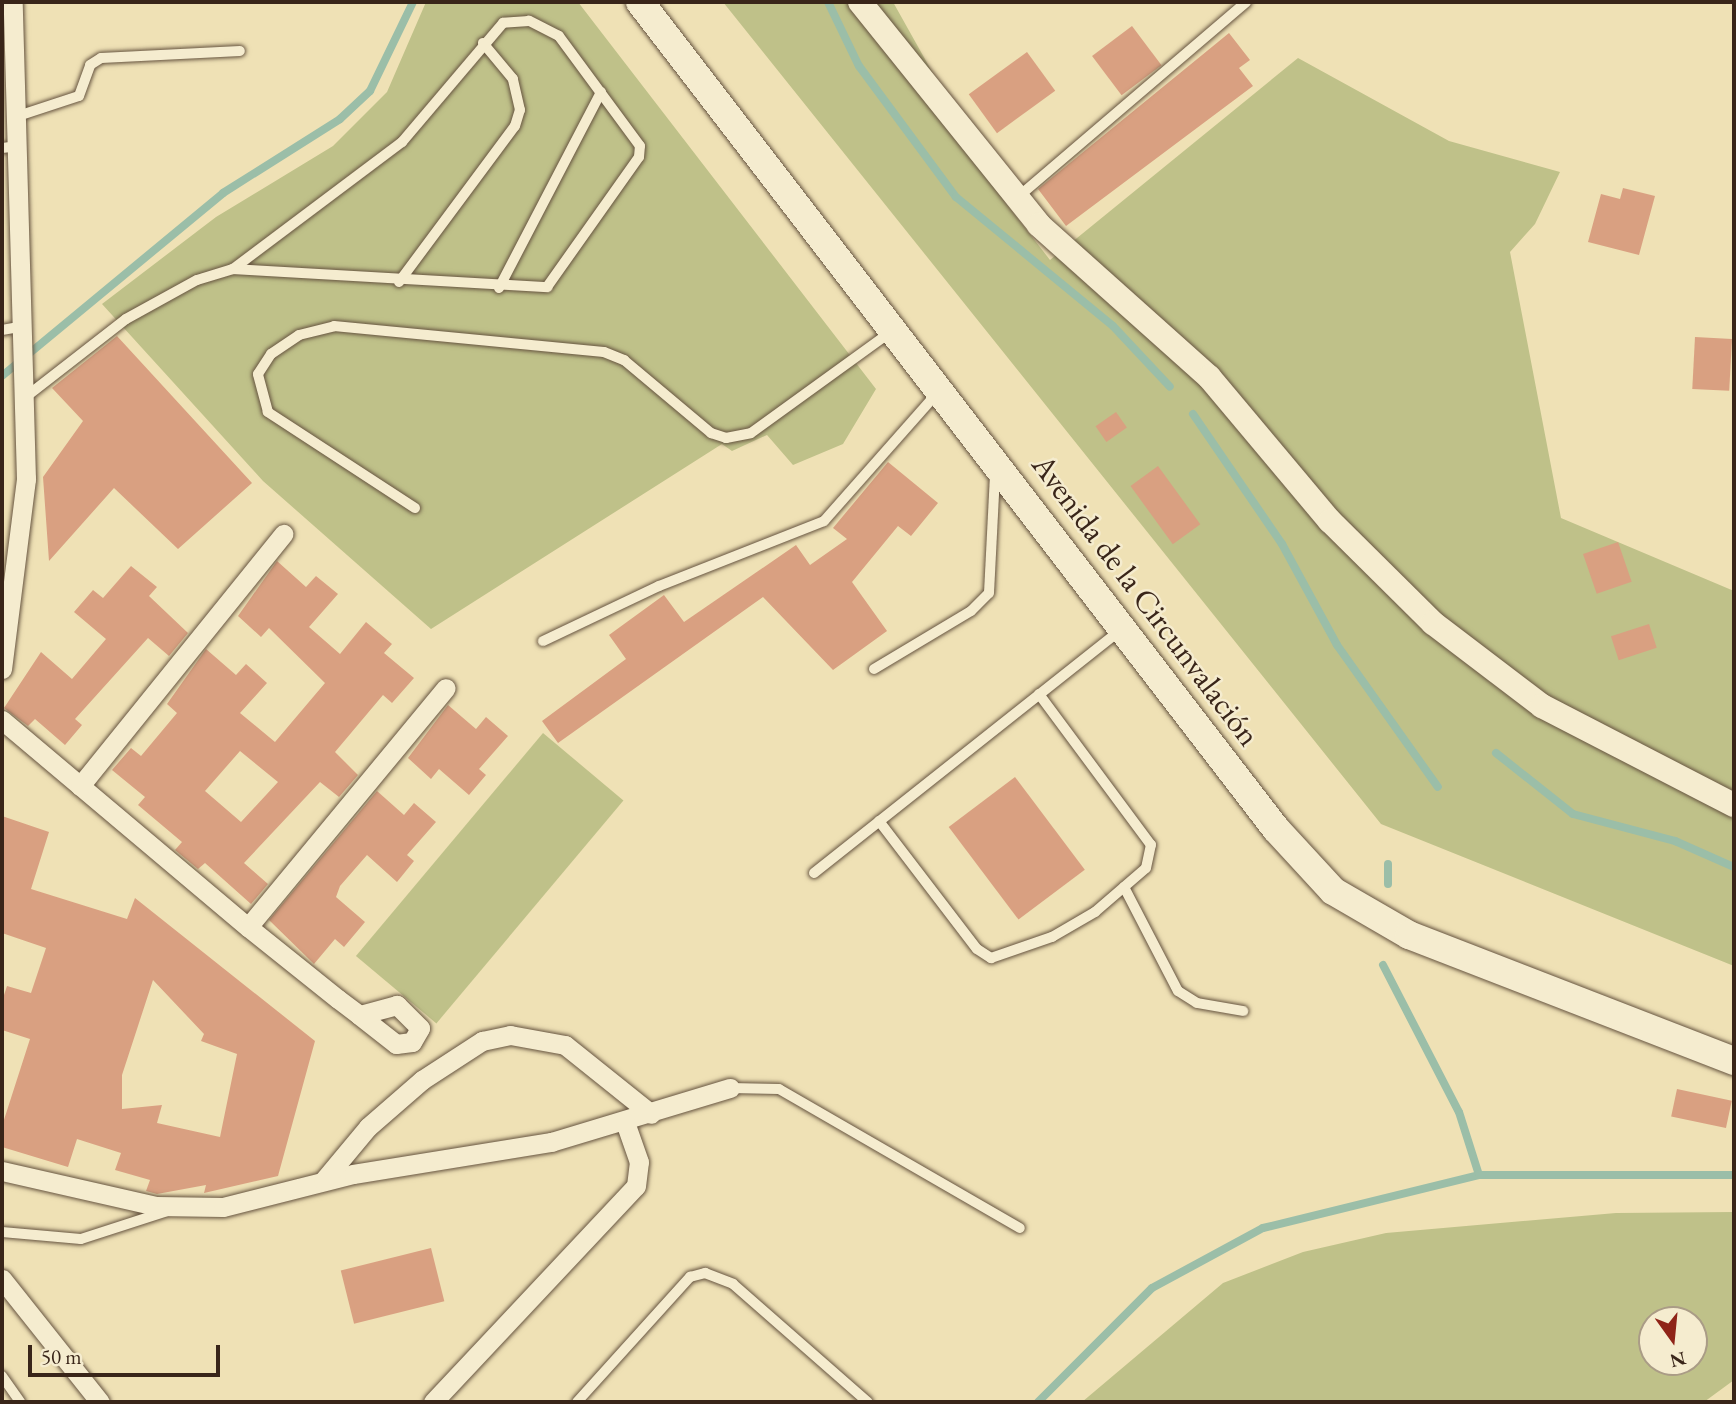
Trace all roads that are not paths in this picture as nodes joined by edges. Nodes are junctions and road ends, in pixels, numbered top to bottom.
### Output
1 (13, 2) edge
2 (640, 2) edge
3 (860, 2) edge
4 (1246, 2) edge
5 (482, 43) junction
6 (240, 51) dead end
7 (601, 92) junction
8 (18, 116) junction
9 (10, 147) edge
10 (1015, 199) junction
11 (233, 269) junction
12 (398, 282) junction
13 (499, 288) junction
14 (895, 329) junction
15 (2, 330) edge
16 (25, 332) junction
17 (940, 389) junction
18 (27, 396) junction
19 (994, 459) junction
20 (415, 508) dead end
21 (283, 534) dead end
22 (1124, 628) junction
23 (543, 640) dead end
24 (2, 669) edge
25 (874, 669) dead end
26 (446, 688) dead end
27 (1039, 694) junction
28 (2, 720) edge
29 (80, 786) junction
30 (1734, 805) edge
31 (879, 821) junction
32 (814, 873) dead end
33 (1124, 887) junction
34 (248, 927) junction
35 (1243, 1011) dead end
36 (359, 1016) dead end
37 (1734, 1061) edge
38 (730, 1088) joint
39 (651, 1114) junction
40 (625, 1122) junction
41 (2, 1171) edge
42 (322, 1182) junction
43 (175, 1208) junction
44 (1020, 1228) dead end
45 (2, 1232) edge
46 (2, 1279) edge
47 (2, 1376) edge
48 (20, 1402) edge
49 (100, 1402) edge
50 (433, 1402) edge
51 (578, 1402) edge
52 (868, 1402) edge

1 - 8 street
2 - 14 main road, Avenida de la Circunvalación
3 - 10 street
4 - 10 lane
5 - 7 lane
5 - 11 lane
5 - 12 lane
6 - 8 lane
7 - 13 lane
7 - 13 lane
8 - 9 street
9 - 16 street
10 - 30 street
11 - 12 lane
11 - 18 lane
12 - 13 lane
14 - 17 main road, Avenida de la Circunvalación
14 - 20 lane
15 - 16 lane
16 - 18 street
17 - 19 main road, Avenida de la Circunvalación
17 - 23 lane
18 - 24 street
19 - 22 main road, Avenida de la Circunvalación
19 - 25 lane
21 - 29 street
22 - 27 lane
22 - 37 main road, Avenida de la Circunvalación
26 - 34 street
27 - 31 lane
27 - 33 lane
28 - 29 street
29 - 34 street
31 - 32 lane
31 - 33 lane
33 - 35 lane
34 - 36 street
38 - 39 street
38 - 44 lane
39 - 40 street
39 - 42 street
40 - 42 street
40 - 50 street
41 - 43 street
42 - 43 street
43 - 45 lane
46 - 49 street
47 - 48 lane
51 - 52 lane

